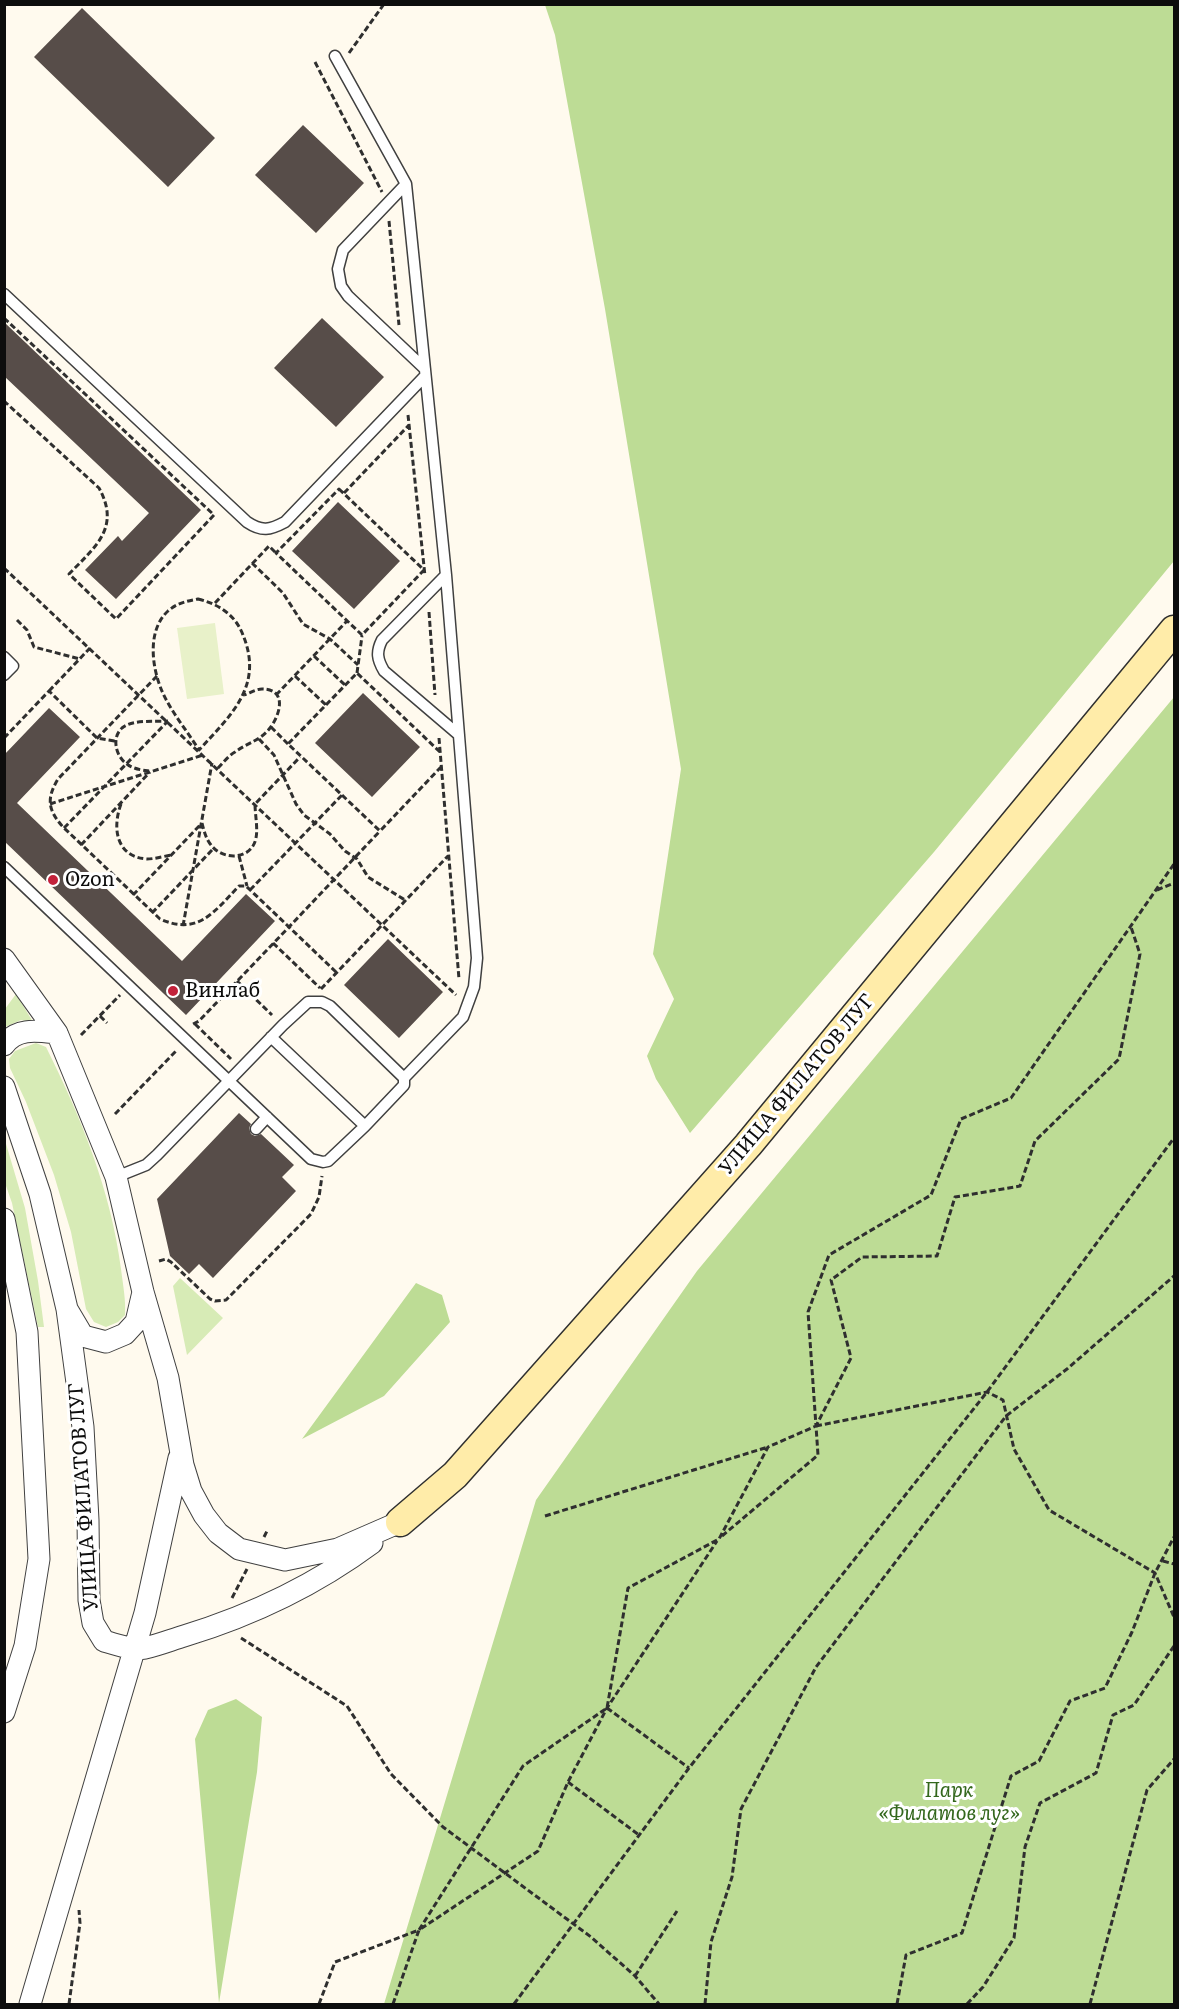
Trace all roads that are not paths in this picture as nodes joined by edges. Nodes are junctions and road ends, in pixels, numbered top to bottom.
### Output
1 (338, 60) road end
2 (406, 184) junction
3 (4, 294) edge
4 (425, 373) junction
5 (446, 574) junction
6 (1174, 630) edge
7 (4, 657) edge
8 (4, 675) edge
9 (459, 735) junction
10 (4, 867) edge
11 (7, 962) edge
12 (4, 990) edge
13 (57, 1033) junction
14 (271, 1037) junction
15 (4, 1045) edge
16 (404, 1078) junction
17 (229, 1081) junction
18 (4, 1087) edge
19 (267, 1117) junction
20 (365, 1126) junction
21 (256, 1129) dead end
22 (116, 1178) junction
23 (4, 1219) edge
24 (143, 1292) junction
25 (67, 1309) junction
26 (181, 1450) junction
27 (400, 1522) junction
28 (4, 1712) edge
29 (30, 2004) edge

1 - 2 lane
2 - 4 lane
2 - 4 lane
3 - 4 lane
4 - 5 lane
5 - 9 lane
5 - 9 lane
6 - 27 street, УЛИЦА ФИЛАТОВ ЛУГ
7 - 8 lane
9 - 16 lane
10 - 17 lane
11 - 12 street
11 - 13 street, УЛИЦА ФИЛАТОВ ЛУГ
13 - 15 street
13 - 22 street, УЛИЦА ФИЛАТОВ ЛУГ
14 - 16 lane
14 - 17 lane
14 - 20 lane
16 - 20 lane
17 - 19 lane
17 - 22 lane
18 - 25 street
19 - 20 lane
19 - 21 lane
22 - 24 street, УЛИЦА ФИЛАТОВ ЛУГ
23 - 28 street
24 - 25 street
24 - 26 street, УЛИЦА ФИЛАТОВ ЛУГ
25 - 27 street, УЛИЦА ФИЛАТОВ ЛУГ
26 - 27 street, УЛИЦА ФИЛАТОВ ЛУГ
26 - 29 street

